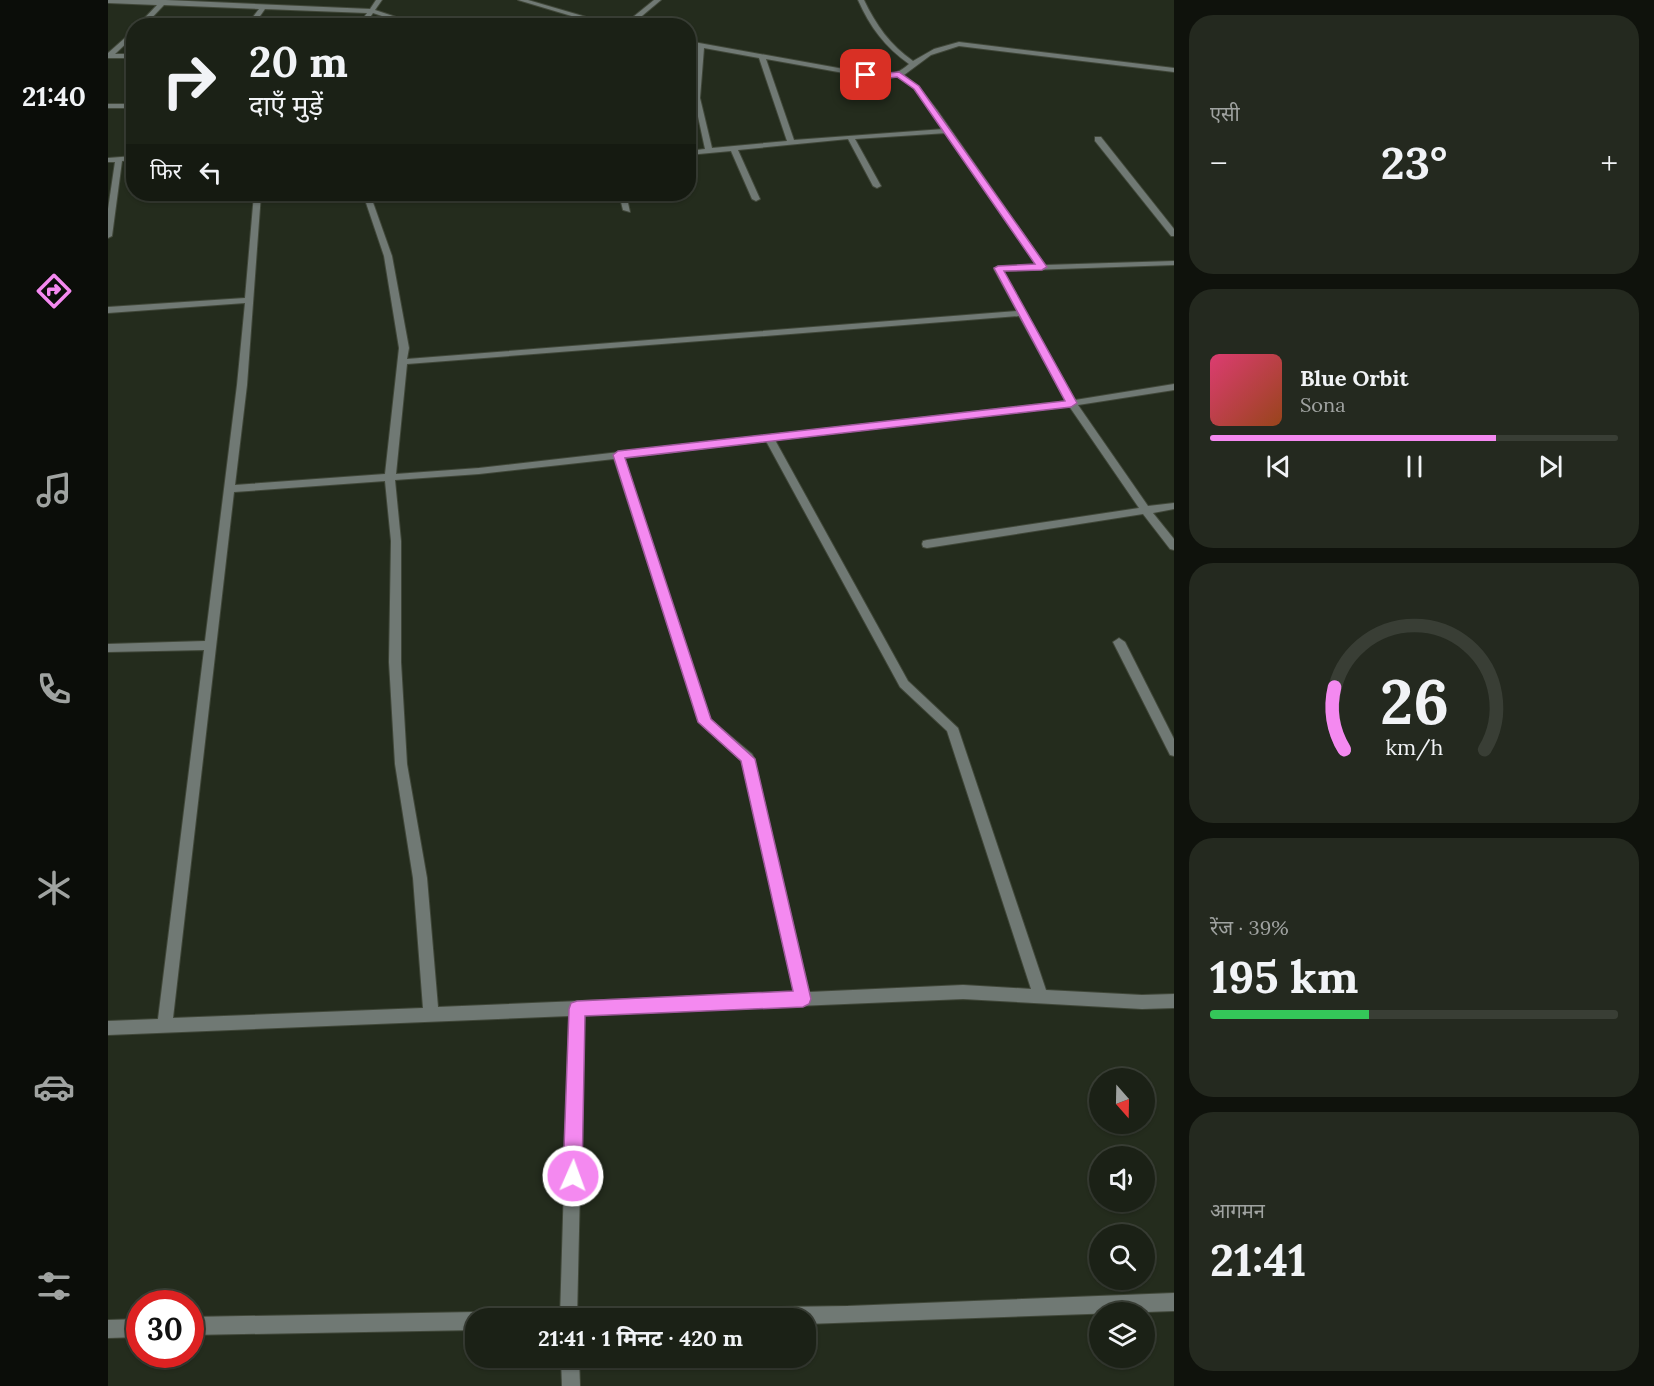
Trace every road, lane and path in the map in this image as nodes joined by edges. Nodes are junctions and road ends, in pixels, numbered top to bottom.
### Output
1 (283, 0) edge
2 (379, 0) edge
3 (521, 0) edge
4 (658, 0) edge
5 (861, 0) edge
6 (108, 1) edge
7 (164, 2) edge
8 (532, 2) edge
9 (263, 7) junction
10 (276, 8) junction
11 (371, 11) junction
12 (148, 18) edge
13 (255, 18) edge
14 (366, 18) edge
15 (394, 18) edge
16 (587, 18) edge
17 (635, 18) edge
18 (126, 39) edge
19 (696, 45) edge
20 (701, 46) junction
21 (108, 56) edge
22 (126, 56) edge
23 (762, 57) junction
24 (914, 64) junction
25 (1174, 70) edge
26 (899, 74) junction
27 (108, 106) edge
28 (126, 106) edge
29 (948, 131) junction
30 (850, 137) junction
31 (1098, 139) dead end
32 (791, 142) junction
33 (733, 148) junction
34 (709, 151) junction
35 (696, 152) edge
36 (119, 159) junction
37 (126, 159) edge
38 (108, 160) edge
39 (877, 186) dead end
40 (756, 199) dead end
41 (257, 201) edge
42 (368, 201) edge
43 (624, 201) edge
44 (627, 210) dead end
45 (1174, 234) edge
46 (108, 236) edge
47 (1174, 263) edge
48 (1042, 267) junction
49 (250, 300) junction
50 (108, 310) edge
51 (1022, 313) junction
52 (402, 362) junction
53 (1174, 387) edge
54 (1071, 403) junction
55 (769, 438) junction
56 (618, 455) junction
57 (390, 478) junction
58 (228, 489) junction
59 (1174, 506) edge
60 (1146, 511) junction
61 (927, 544) dead end
62 (1174, 546) edge
63 (1119, 642) dead end
64 (210, 645) junction
65 (108, 648) edge
66 (1174, 750) edge
67 (1041, 996) junction
68 (803, 999) junction
69 (1174, 1001) edge
70 (577, 1009) junction
71 (431, 1015) junction
72 (165, 1026) junction
73 (108, 1028) edge
74 (1174, 1302) edge
75 (568, 1308) edge
76 (816, 1315) edge
77 (465, 1321) edge
78 (204, 1326) edge
79 (126, 1328) edge
80 (108, 1329) edge
81 (570, 1368) edge
82 (570, 1386) edge

1 - 10 street
2 - 11 street
3 - 8 street
4 - 17 street
5 - 24 street
6 - 7 street
7 - 9 street
7 - 12 street
8 - 16 street
9 - 10 street
9 - 13 street
10 - 11 street
11 - 14 street
11 - 15 street
18 - 21 street
19 - 20 street
20 - 23 street
20 - 34 street
21 - 22 street
23 - 26 street
23 - 32 street
24 - 25 street
24 - 26 street
26 - 29 street
27 - 28 street
29 - 30 street
29 - 48 street
30 - 32 street
30 - 39 street
31 - 45 street
32 - 33 street
33 - 34 street
33 - 40 street
34 - 35 street
36 - 37 street
36 - 38 street
36 - 46 street
41 - 49 street
42 - 52 street
43 - 44 street
47 - 48 street
48 - 51 street
49 - 50 street
49 - 58 street
51 - 52 street
51 - 54 street
52 - 57 street
53 - 54 street
54 - 55 street
54 - 60 street
55 - 56 street
55 - 67 street
56 - 57 street
56 - 68 street
57 - 58 street
57 - 71 street
58 - 64 street
59 - 60 street
60 - 61 street
60 - 62 street
63 - 66 street
64 - 65 street
64 - 72 street
67 - 68 street
67 - 69 street
68 - 70 street
70 - 71 street
70 - 75 street
71 - 72 street
72 - 73 street
74 - 76 street
77 - 78 street
79 - 80 street
81 - 82 street

